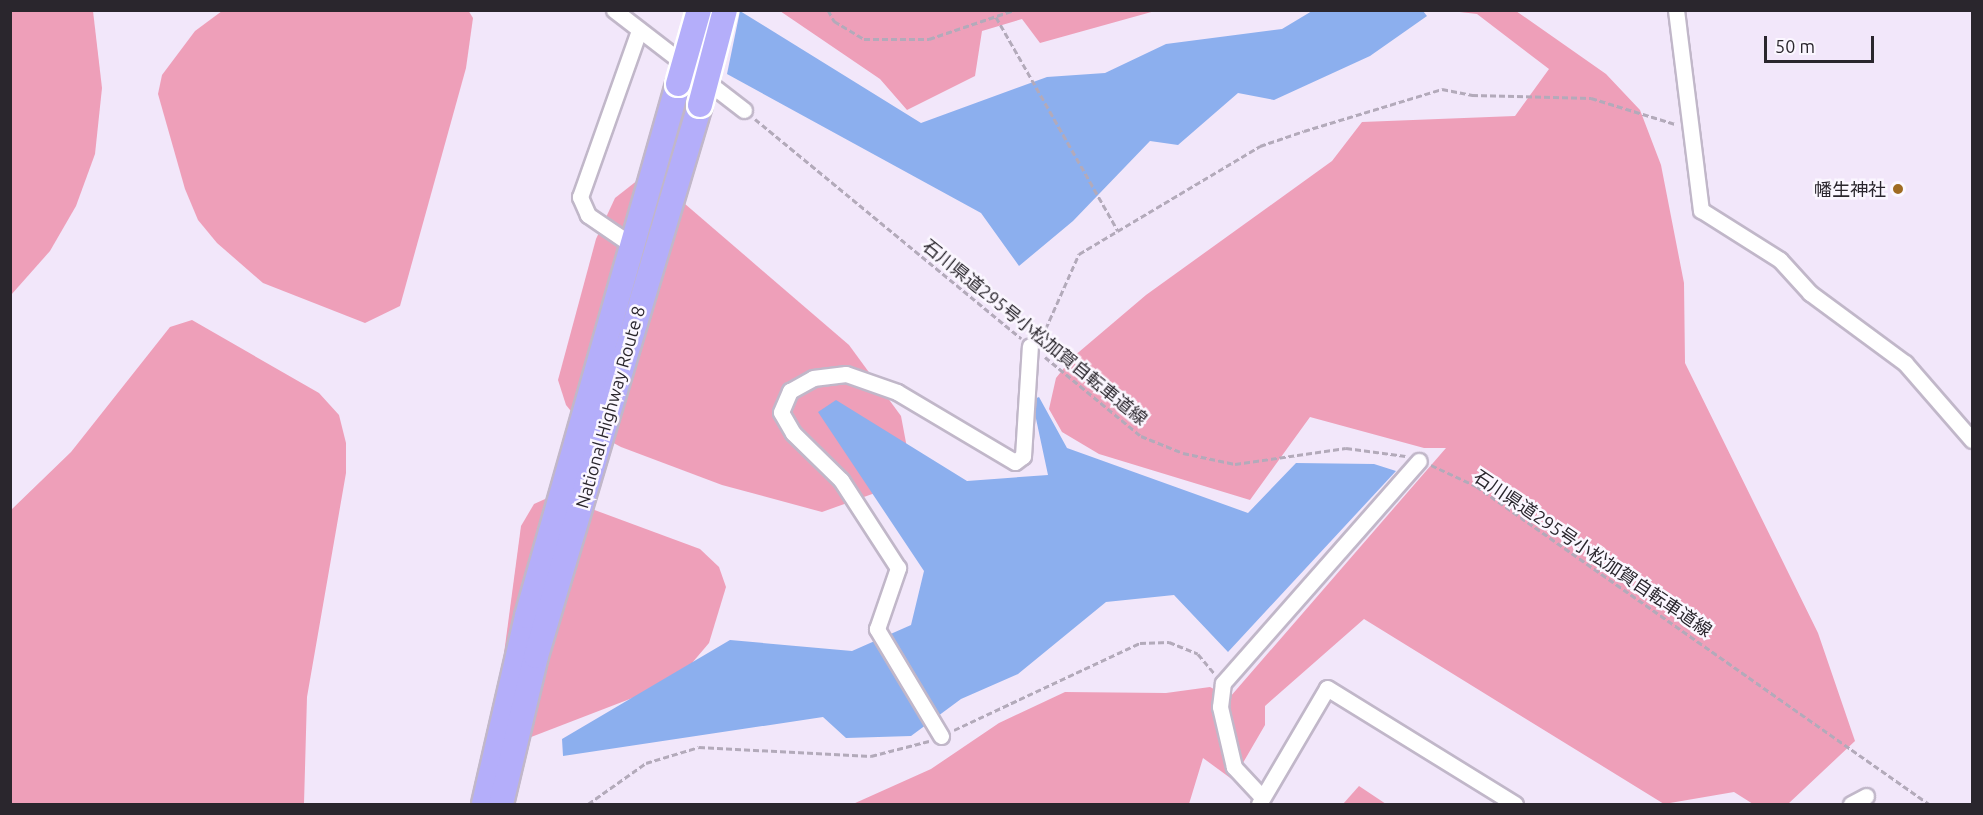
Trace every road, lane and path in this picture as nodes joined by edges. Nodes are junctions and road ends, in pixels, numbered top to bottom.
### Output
1 (614, 10) edge
2 (699, 10) edge
3 (725, 10) edge
4 (828, 10) edge
5 (1014, 10) edge
6 (1676, 10) edge
7 (996, 17) junction
8 (639, 30) junction
9 (744, 110) joint
10 (1691, 130) junction
11 (1119, 231) junction
12 (629, 243) junction
13 (1033, 348) junction
14 (1972, 440) edge
15 (1419, 461) junction
16 (526, 657) junction
17 (1223, 683) junction
18 (938, 731) junction
19 (1866, 796) dead end
20 (1260, 800) edge
21 (468, 804) edge
22 (484, 804) edge
23 (501, 804) edge
24 (514, 804) edge
25 (588, 804) edge
26 (1515, 804) edge
27 (1851, 804) edge
28 (1929, 804) edge

1 - 8 street
2 - 12 highway, National Highway Route 8, bridge
3 - 16 highway, National Highway Route 8, bridge
4 - 7 path
5 - 7 path
6 - 10 street
7 - 11 path
8 - 9 street
8 - 12 street
9 - 13 path, 石川県道295号小松加賀自転車道線
10 - 11 path
10 - 14 street
11 - 13 path
12 - 16 highway, National Highway Route 8
13 - 15 path, 石川県道295号小松加賀自転車道線
13 - 18 street
15 - 17 street
15 - 28 path, 石川県道295号小松加賀自転車道線
16 - 21 highway
16 - 22 highway, National Highway Route 8
16 - 23 highway, National Highway Route 8
16 - 24 highway
17 - 18 path
17 - 20 street
18 - 25 path
19 - 27 street
20 - 26 street

